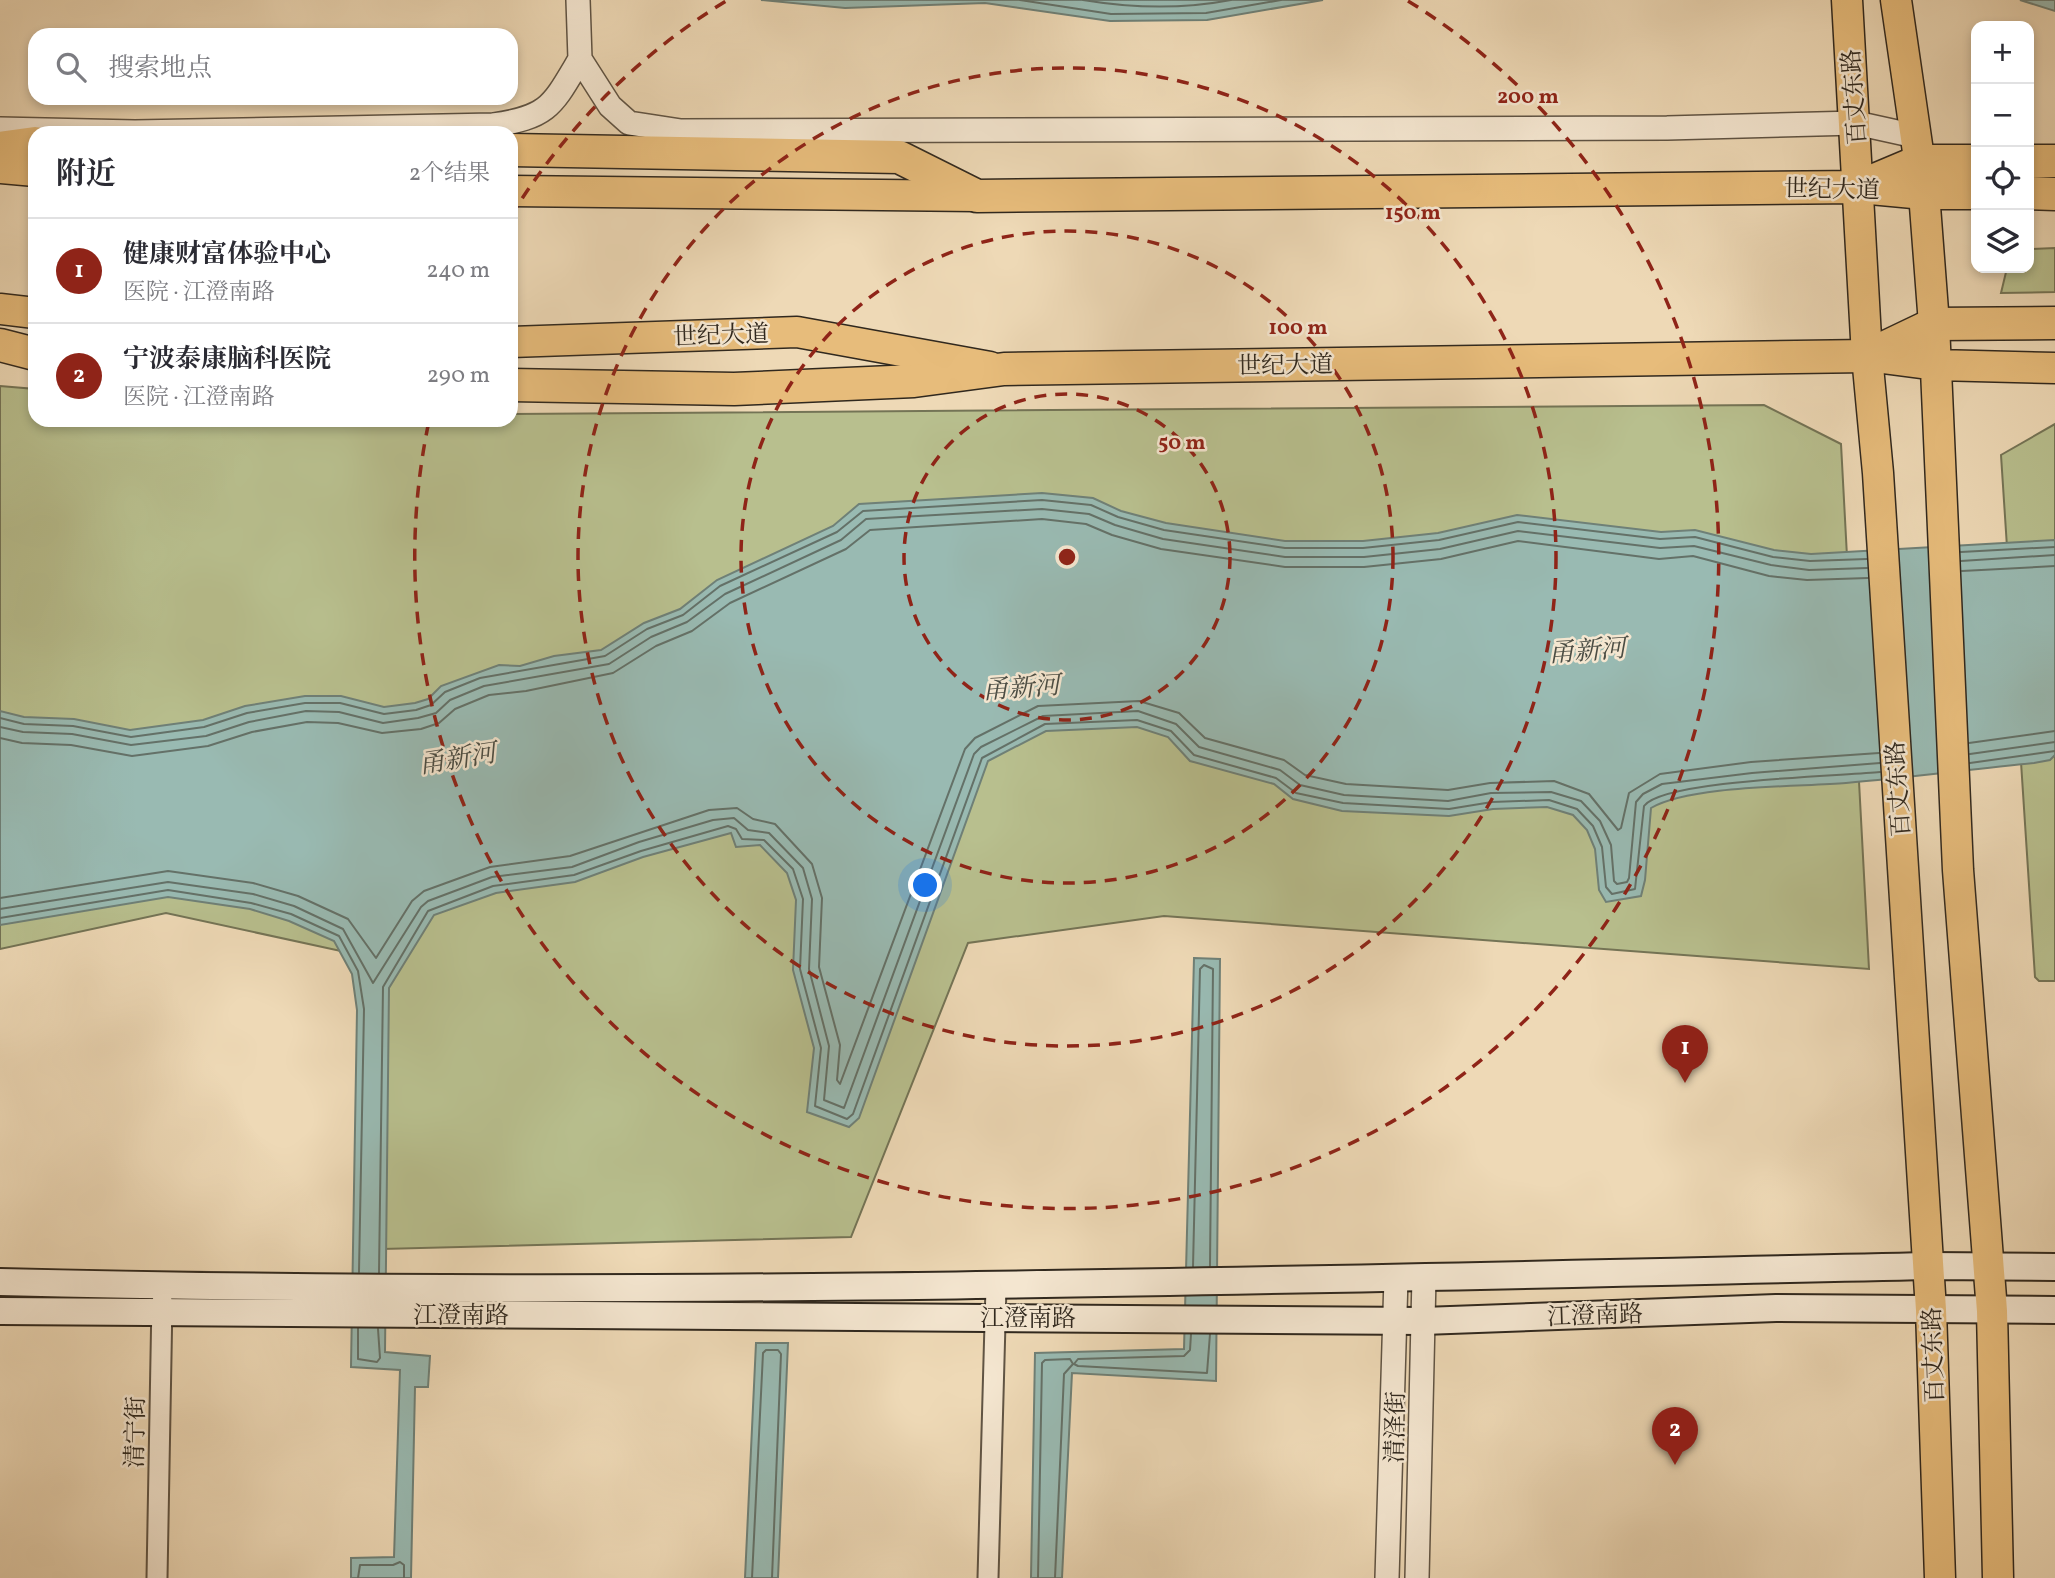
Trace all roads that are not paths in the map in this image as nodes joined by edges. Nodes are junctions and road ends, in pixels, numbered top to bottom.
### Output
1 (578, 0) edge
2 (1847, 0) edge
3 (1896, 0) edge
4 (580, 59) junction
5 (1855, 108) junction
6 (442, 126) edge
7 (0, 129) edge
8 (28, 130) edge
9 (28, 144) edge
10 (0, 148) edge
11 (1918, 149) junction
12 (518, 150) edge
13 (1971, 160) edge
14 (2034, 161) edge
15 (2055, 161) edge
16 (0, 168) edge
17 (28, 170) edge
18 (1860, 187) junction
19 (518, 191) edge
20 (1924, 193) junction
21 (1971, 193) edge
22 (2034, 193) edge
23 (2055, 194) edge
24 (977, 197) junction
25 (0, 309) edge
26 (28, 312) edge
27 (2055, 323) edge
28 (1934, 324) junction
29 (518, 342) edge
30 (0, 345) edge
31 (28, 352) edge
32 (1867, 356) junction
33 (1936, 365) junction
34 (2055, 368) edge
35 (1004, 369) junction
36 (518, 385) edge
37 (1929, 1266) junction
38 (1989, 1266) junction
39 (2055, 1267) edge
40 (1424, 1277) junction
41 (1396, 1278) junction
42 (0, 1282) edge
43 (161, 1286) junction
44 (996, 1287) junction
45 (1931, 1310) junction
46 (2055, 1310) edge
47 (0, 1311) edge
48 (1992, 1311) junction
49 (163, 1313) junction
50 (996, 1318) junction
51 (1395, 1321) junction
52 (1423, 1321) junction
53 (157, 1578) edge
54 (988, 1578) edge
55 (1387, 1578) edge
56 (1417, 1578) edge
57 (1940, 1578) edge
58 (1998, 1578) edge

1 - 4 street
2 - 5 main road, 百丈东路
3 - 11 main road
4 - 5 street
4 - 6 street
5 - 11 street
5 - 18 main road, 百丈东路
7 - 8 street
9 - 10 highway
11 - 13 highway
11 - 18 highway
11 - 20 main road
12 - 24 highway
14 - 15 highway
16 - 17 main road
18 - 20 highway, 世纪大道
18 - 24 highway, 世纪大道
18 - 32 main road, 百丈东路
19 - 24 main road, 世纪大道
20 - 21 highway, 世纪大道
20 - 28 main road
22 - 23 highway
25 - 26 main road
27 - 28 highway, 世纪大道
28 - 32 highway, 世纪大道
28 - 33 main road
29 - 35 main road, 世纪大道
30 - 31 highway
32 - 33 main road
32 - 35 highway, 世纪大道
32 - 37 main road, 百丈东路
33 - 34 main road
33 - 38 main road
35 - 36 highway
37 - 38 main road, 江澄南路
37 - 40 main road, 江澄南路
37 - 45 main road, 百丈东路
38 - 39 main road, 江澄南路
38 - 48 main road
40 - 41 main road, 江澄南路
40 - 52 street, 清泽街
41 - 44 main road, 江澄南路
41 - 51 street, 清泽街
42 - 43 main road, 江澄南路
43 - 44 main road, 江澄南路
43 - 49 street, 清宁街
44 - 50 street
45 - 48 main road, 江澄南路
45 - 52 main road, 江澄南路
45 - 57 main road, 百丈东路
46 - 48 main road, 江澄南路
47 - 49 main road, 江澄南路
48 - 58 main road
49 - 50 main road, 江澄南路
49 - 53 street, 清宁街
50 - 51 main road, 江澄南路
50 - 54 street
51 - 52 main road, 江澄南路
51 - 55 street, 清泽街
52 - 56 street, 清泽街

